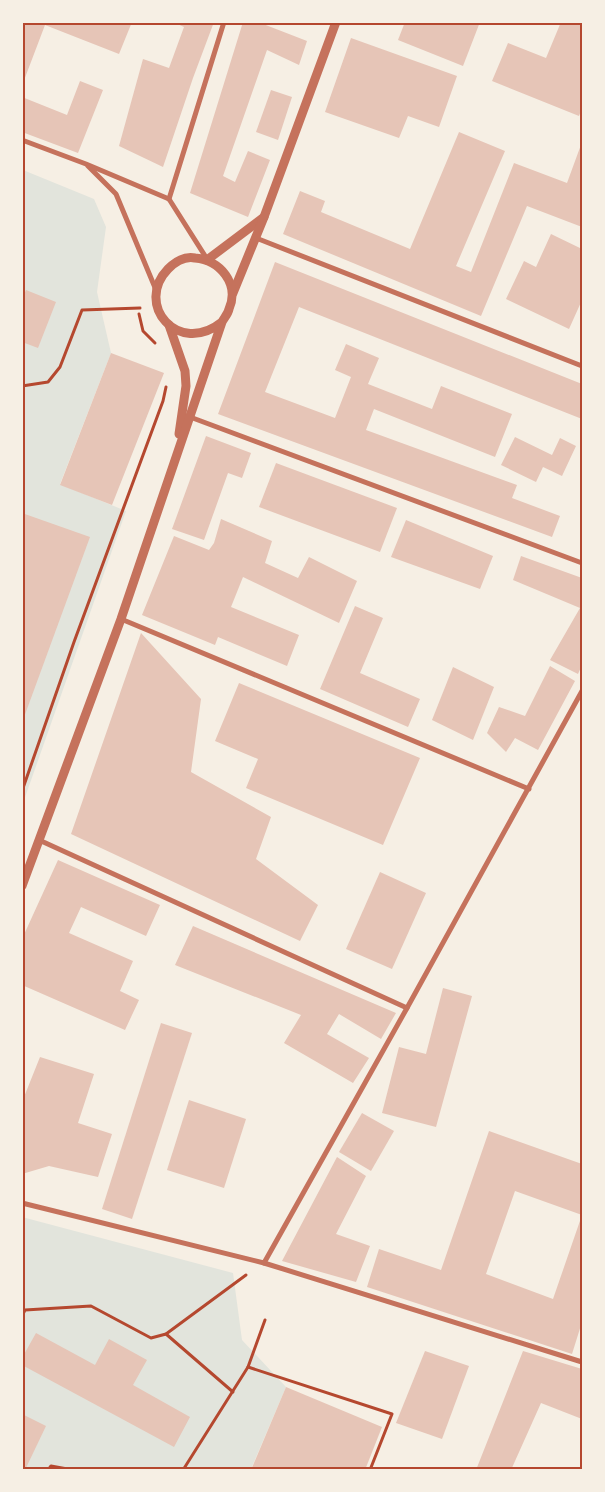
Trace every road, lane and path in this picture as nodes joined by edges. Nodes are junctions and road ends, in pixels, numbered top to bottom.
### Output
1 (224, 22) edge
2 (336, 22) edge
3 (22, 140) edge
4 (86, 164) junction
5 (169, 199) junction
6 (264, 217) junction
7 (256, 238) junction
8 (207, 260) junction
9 (156, 290) junction
10 (232, 295) junction
11 (157, 307) junction
12 (138, 308) junction
13 (222, 322) junction
14 (169, 325) junction
15 (158, 349) dead end
16 (582, 366) edge
17 (166, 385) dead end
18 (22, 386) edge
19 (190, 417) junction
20 (177, 454) junction
21 (582, 563) edge
22 (121, 619) junction
23 (582, 692) edge
24 (528, 789) junction
25 (22, 792) edge
26 (40, 840) junction
27 (22, 886) edge
28 (407, 1008) junction
29 (22, 1203) edge
30 (264, 1263) junction
31 (24, 1310) edge
32 (22, 1316) edge
33 (265, 1320) dead end
34 (166, 1334) junction
35 (582, 1362) edge
36 (248, 1367) junction
37 (232, 1392) junction
38 (48, 1470) edge
39 (73, 1470) edge
40 (184, 1470) edge
41 (370, 1470) edge

1 - 5 street
2 - 6 street
3 - 4 street
4 - 5 street
4 - 9 street
5 - 8 street
6 - 7 street
6 - 8 street
7 - 10 street
7 - 16 street
8 - 9 street
8 - 10 street
9 - 11 street
10 - 13 street
11 - 12 path
11 - 14 street
12 - 15 path
12 - 18 path
13 - 14 street
13 - 19 street
14 - 20 street
17 - 25 path
19 - 20 street
19 - 21 street
20 - 22 street
22 - 24 street
22 - 26 street
23 - 24 street
24 - 28 street
26 - 27 street
26 - 28 street
28 - 30 street
29 - 30 street
30 - 34 path
30 - 35 street
31 - 32 path
31 - 34 path
33 - 36 path
34 - 37 path
36 - 37 path
36 - 41 path
37 - 40 path
38 - 39 path

